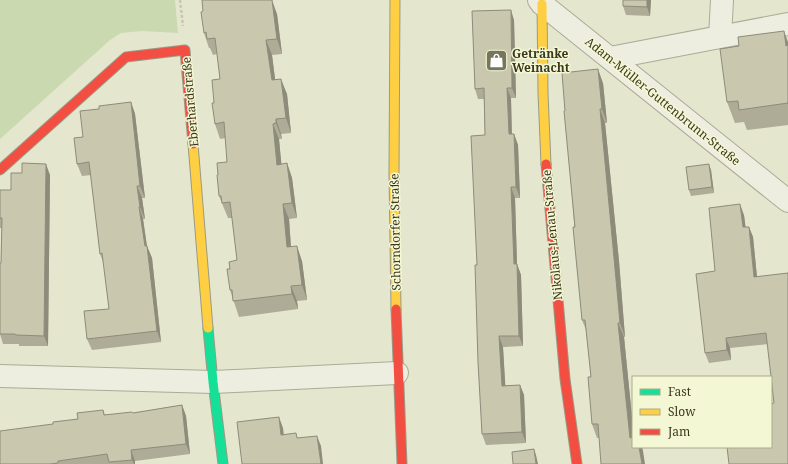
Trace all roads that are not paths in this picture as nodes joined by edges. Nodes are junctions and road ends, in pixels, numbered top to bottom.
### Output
1 (395, 0) edge
2 (722, 0) edge
3 (540, 2) edge
4 (788, 24) edge
5 (720, 37) junction
6 (610, 58) junction
7 (0, 170) edge
8 (788, 201) edge
9 (397, 373) junction
10 (0, 376) edge
11 (213, 382) junction
12 (223, 464) edge
13 (402, 464) edge
14 (577, 464) edge

1 - 9 street, Schorndorfer Straße
2 - 5 street
3 - 6 street, Adam-Müller-Guttenbrunn-Straße
3 - 14 street, Nikolaus-Lenau-Straße
4 - 5 street
5 - 6 street
6 - 8 street, Adam-Müller-Guttenbrunn-Straße
7 - 11 street, Eberhardstraße
9 - 11 street
9 - 13 street, Schorndorfer Straße
10 - 11 street
11 - 12 street

